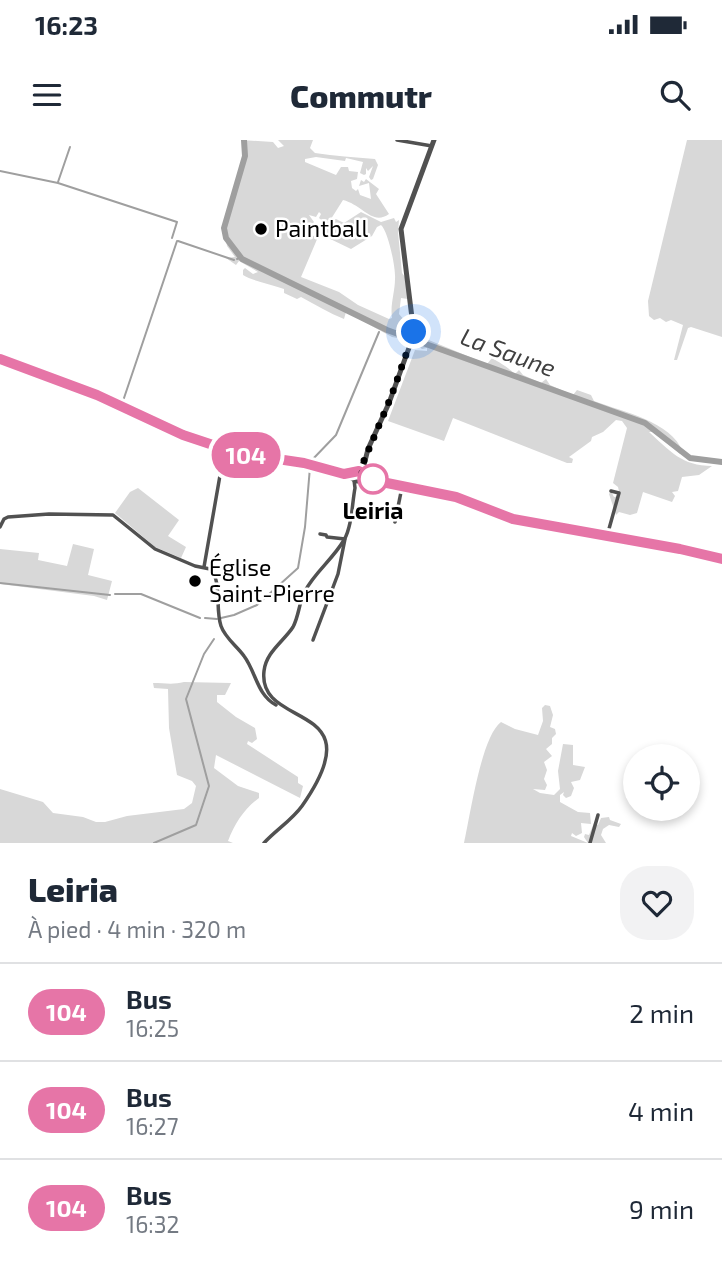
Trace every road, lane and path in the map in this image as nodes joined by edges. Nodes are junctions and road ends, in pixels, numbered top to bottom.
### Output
1 (397, 140) edge
2 (433, 143) edge
3 (0, 359) edge
4 (228, 450) junction
5 (358, 476) junction
6 (402, 487) junction
7 (611, 491) dead end
8 (395, 522) dead end
9 (0, 527) edge
10 (320, 534) dead end
11 (607, 536) junction
12 (345, 540) junction
13 (722, 559) edge
14 (204, 567) junction
15 (313, 640) dead end
16 (282, 706) junction
17 (598, 815) dead end
18 (264, 843) edge
19 (590, 843) edge

1 - 2 street
2 - 5 street
3 - 4 street
4 - 5 street
4 - 14 street
5 - 6 street
5 - 12 street
6 - 8 street
6 - 11 street
7 - 11 street
9 - 14 street
10 - 12 street
11 - 13 street
12 - 15 street
12 - 16 street
14 - 16 street
16 - 18 street
17 - 19 street

